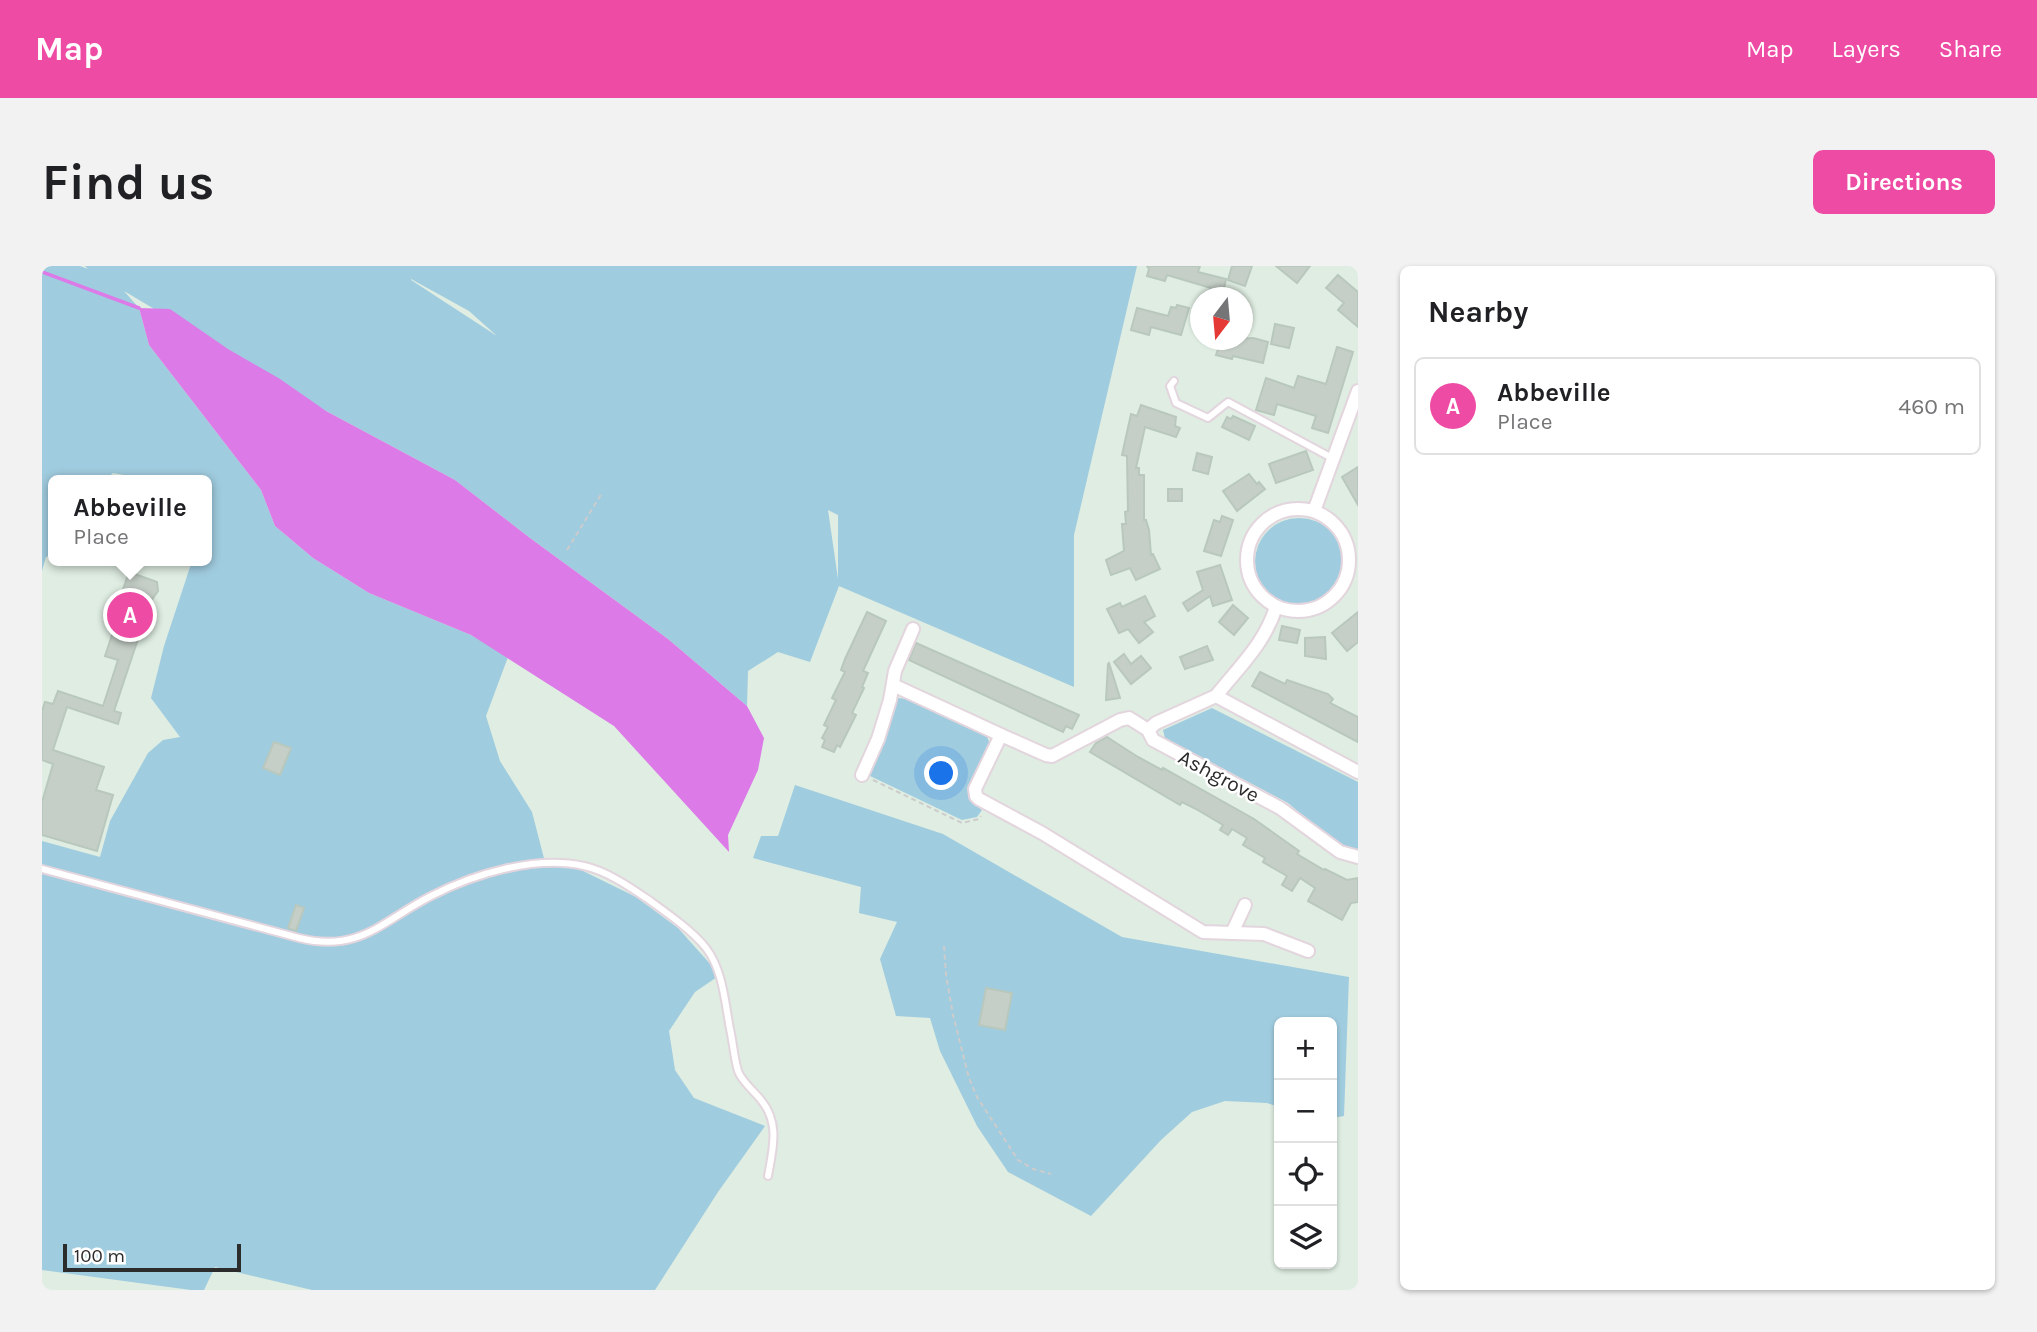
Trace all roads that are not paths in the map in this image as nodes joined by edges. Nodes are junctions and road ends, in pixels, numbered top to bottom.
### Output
1 (1174, 381) dead end
2 (1358, 391) edge
3 (1334, 459) junction
4 (1314, 511) junction
5 (1354, 561) edge
6 (1276, 607) junction
7 (913, 629) dead end
8 (893, 685) junction
9 (1216, 696) junction
10 (1148, 730) junction
11 (1001, 735) junction
12 (1358, 772) edge
13 (862, 775) road end
14 (1358, 857) edge
15 (42, 869) edge
16 (1245, 905) dead end
17 (1232, 933) junction
18 (1308, 951) dead end
19 (768, 1176) dead end

1 - 3 lane
2 - 3 street
3 - 4 street
4 - 5 street
4 - 6 street
5 - 6 street
6 - 9 street
7 - 8 street
8 - 11 street
8 - 13 street
9 - 10 street
9 - 12 street
10 - 11 street
10 - 14 street, Ashgrove
11 - 17 street
15 - 19 lane
16 - 17 street
17 - 18 street

